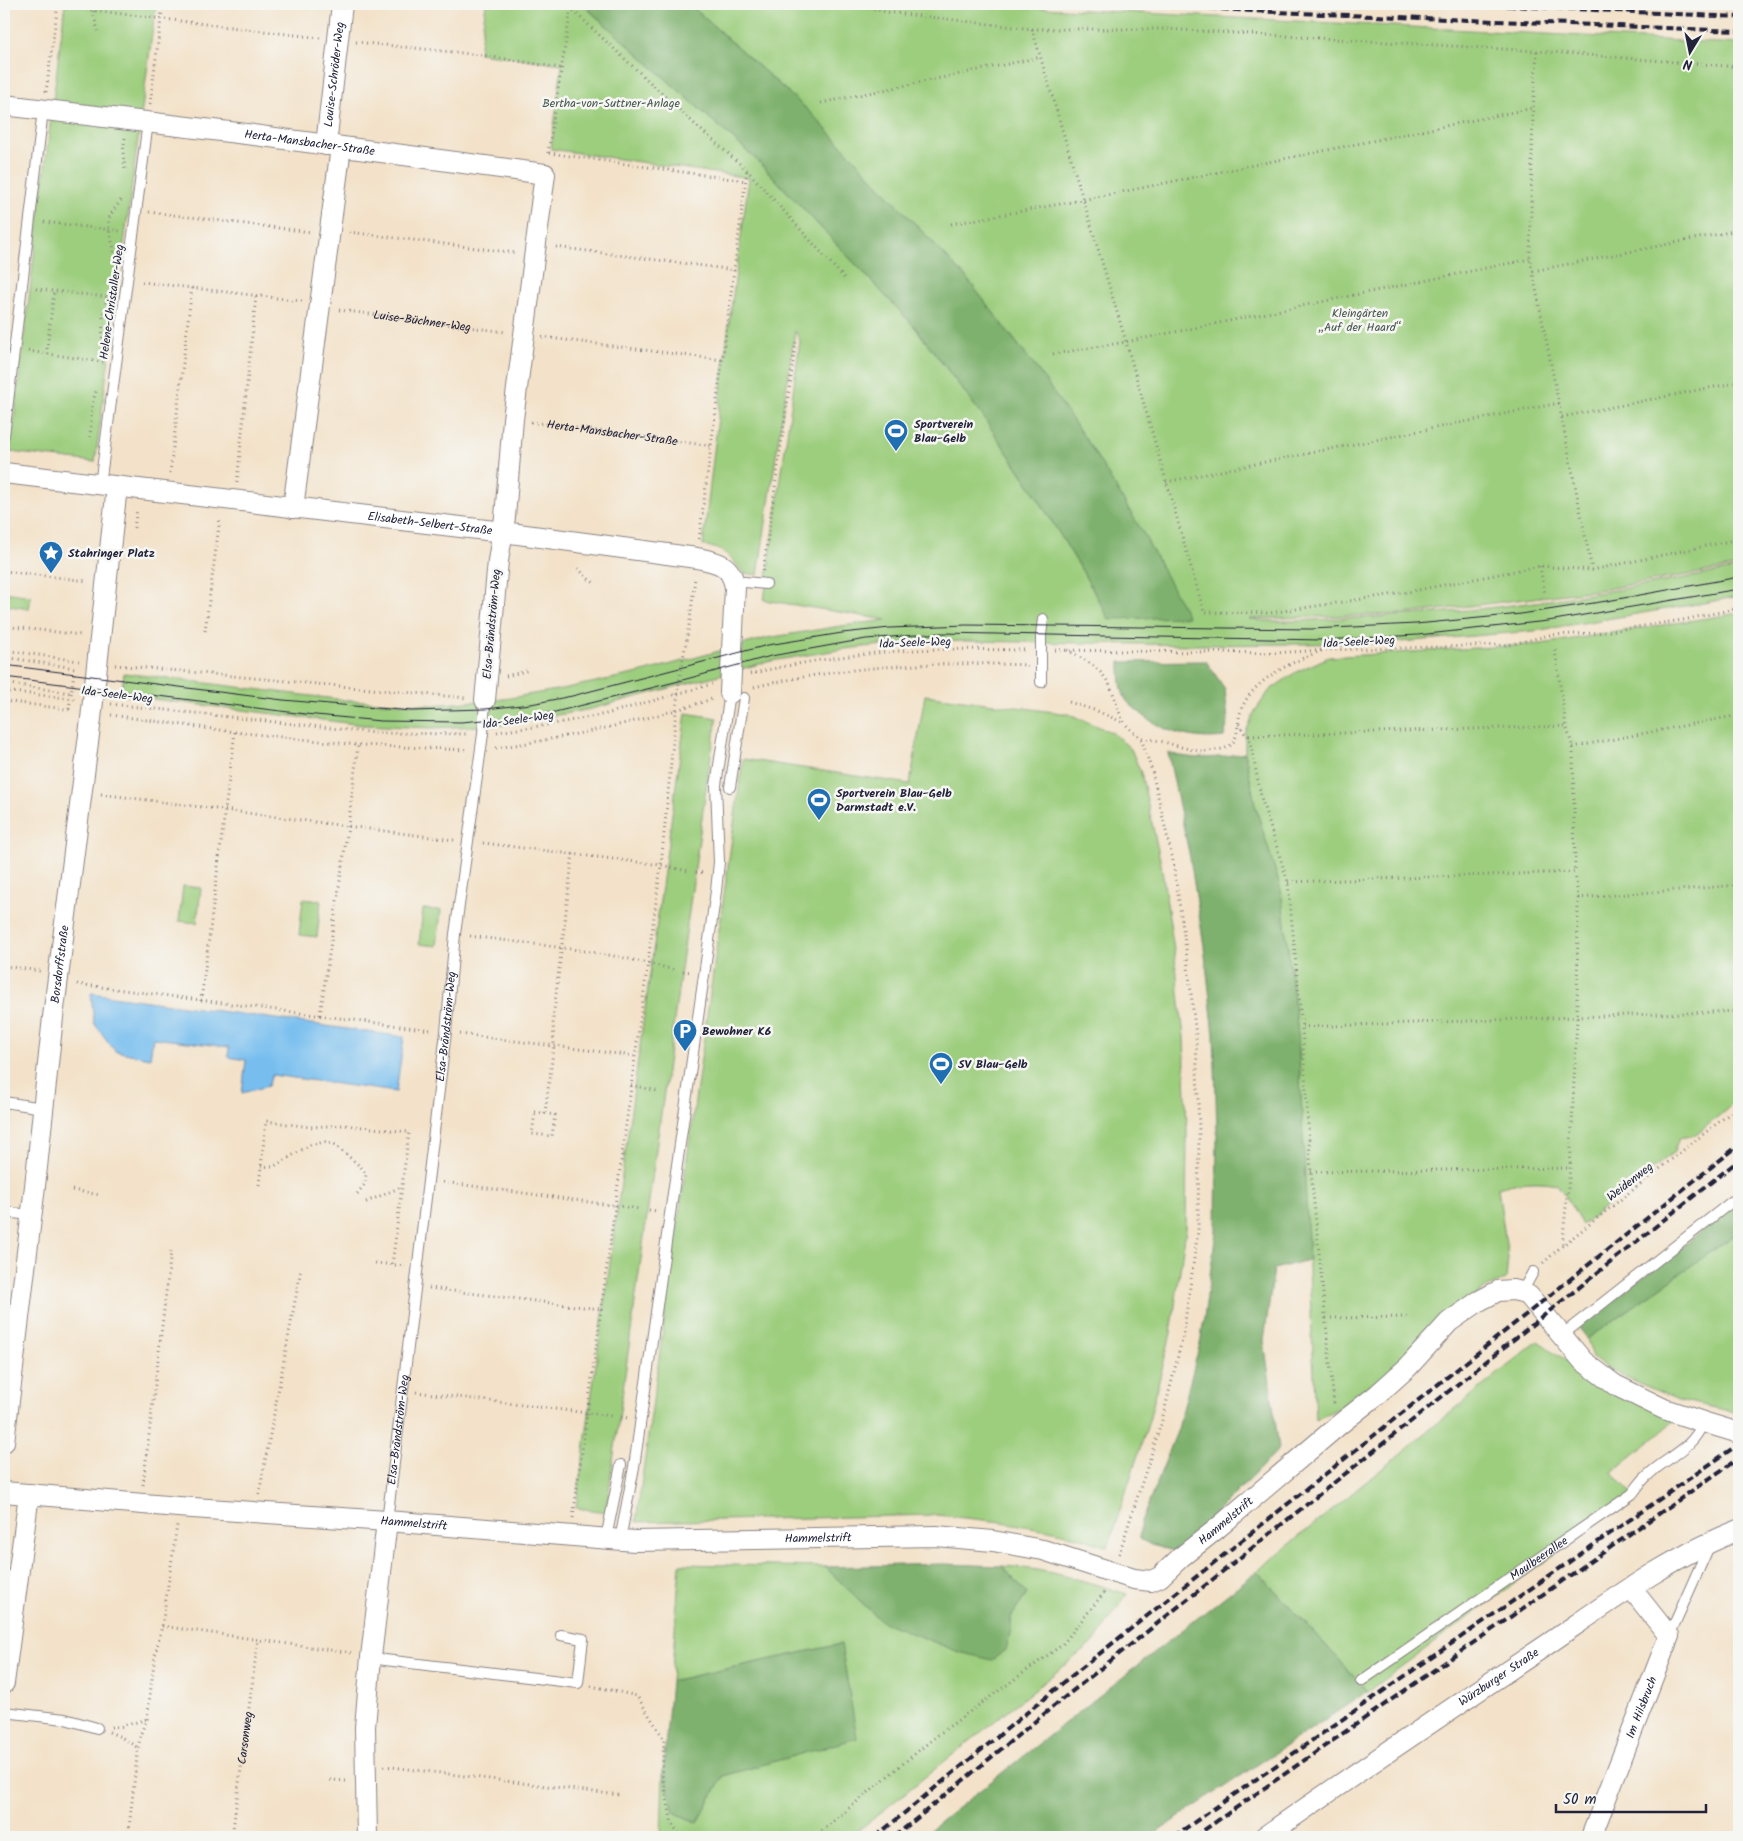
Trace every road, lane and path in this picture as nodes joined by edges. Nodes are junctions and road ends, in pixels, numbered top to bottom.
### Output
1 (42, 4) edge
2 (164, 4) edge
3 (342, 4) edge
4 (566, 4) edge
5 (574, 4) edge
6 (849, 4) edge
7 (58, 5) edge
8 (570, 8) junction
9 (94, 11) junction
10 (162, 20) junction
11 (1032, 29) junction
12 (98, 31) dead end
13 (338, 40) junction
14 (1537, 51) junction
15 (1041, 56) junction
16 (1739, 67) edge
17 (561, 68) junction
18 (821, 103) dead end
19 (4, 105) edge
20 (1533, 108) junction
21 (43, 110) junction
22 (139, 121) junction
23 (333, 146) junction
24 (548, 153) junction
25 (748, 170) junction
26 (545, 174) junction
27 (125, 176) dead end
28 (746, 181) junction
29 (123, 195) dead end
30 (1082, 200) junction
31 (137, 210) junction
32 (31, 220) junction
33 (950, 224) dead end
34 (109, 230) junction
35 (1739, 230) edge
36 (330, 232) junction
37 (134, 233) junction
38 (535, 250) junction
39 (114, 259) dead end
40 (1530, 260) junction
41 (734, 270) junction
42 (1533, 271) junction
43 (128, 280) junction
44 (846, 280) dead end
45 (192, 287) junction
46 (30, 288) dead end
47 (110, 288) dead end
48 (54, 291) junction
49 (95, 296) dead end
50 (256, 296) junction
51 (320, 306) junction
52 (524, 334) junction
53 (796, 341) dead end
54 (1126, 342) junction
55 (14, 350) junction
56 (48, 354) junction
57 (1053, 354) dead end
58 (723, 360) junction
59 (101, 362) junction
60 (116, 364) junction
61 (101, 368) dead end
62 (1739, 382) edge
63 (98, 383) dead end
64 (1558, 403) junction
65 (1562, 417) junction
66 (514, 419) junction
67 (4, 435) edge
68 (712, 446) junction
69 (104, 461) junction
70 (4, 473) edge
71 (170, 476) dead end
72 (1166, 482) junction
73 (236, 484) dead end
74 (109, 486) junction
75 (293, 508) junction
76 (220, 518) dead end
77 (503, 532) junction
78 (1739, 539) edge
79 (697, 558) junction
80 (1540, 566) junction
81 (578, 568) dead end
82 (1592, 570) junction
83 (4, 571) edge
84 (734, 582) junction
85 (106, 584) junction
86 (596, 584) dead end
87 (764, 584) joint
88 (1544, 594) dead end
89 (1739, 608) edge
90 (1043, 619) dead end
91 (4, 626) edge
92 (205, 631) dead end
93 (100, 638) junction
94 (4, 650) edge
95 (1041, 650) junction
96 (1066, 650) junction
97 (1324, 650) junction
98 (1555, 650) dead end
99 (4, 657) edge
100 (76, 660) junction
101 (98, 663) junction
102 (1041, 666) junction
103 (75, 668) junction
104 (1041, 682) dead end
105 (4, 683) edge
106 (4, 690) edge
107 (735, 690) junction
108 (71, 693) junction
109 (679, 693) junction
110 (70, 699) junction
111 (485, 700) junction
112 (4, 701) edge
113 (1069, 702) dead end
114 (92, 707) junction
115 (69, 709) junction
116 (677, 710) junction
117 (1739, 715) edge
118 (1123, 722) junction
119 (1239, 724) junction
120 (1566, 726) junction
121 (234, 732) junction
122 (483, 734) junction
123 (1249, 736) junction
124 (1141, 738) junction
125 (358, 745) junction
126 (1573, 747) junction
127 (480, 751) junction
128 (730, 787) dead end
129 (100, 794) dead end
130 (226, 809) junction
131 (348, 827) junction
132 (467, 841) junction
133 (573, 853) junction
134 (661, 865) junction
135 (688, 871) dead end
136 (1575, 872) junction
137 (1288, 882) junction
138 (1739, 885) edge
139 (1578, 898) junction
140 (455, 934) junction
141 (561, 948) junction
142 (647, 962) junction
143 (4, 966) edge
144 (674, 970) dead end
145 (58, 973) junction
146 (78, 984) dead end
147 (201, 1001) junction
148 (1739, 1011) edge
149 (320, 1015) junction
150 (1577, 1017) junction
151 (1302, 1027) junction
152 (446, 1032) junction
153 (554, 1045) junction
154 (634, 1056) junction
155 (631, 1085) junction
156 (657, 1091) dead end
157 (4, 1102) edge
158 (1739, 1106) edge
159 (43, 1108) junction
160 (546, 1113) junction
161 (261, 1166) junction
162 (1570, 1168) junction
163 (1311, 1172) junction
164 (427, 1180) junction
165 (259, 1185) dead end
166 (402, 1187) junction
167 (72, 1190) dead end
168 (358, 1194) dead end
169 (100, 1195) dead end
170 (1739, 1196) edge
171 (366, 1202) dead end
172 (615, 1205) junction
173 (640, 1208) dead end
174 (4, 1212) edge
175 (31, 1215) junction
176 (1562, 1246) junction
177 (171, 1250) dead end
178 (376, 1263) dead end
179 (392, 1265) junction
180 (418, 1267) junction
181 (301, 1269) dead end
182 (1533, 1272) joint
183 (415, 1286) junction
184 (1522, 1292) junction
185 (600, 1309) junction
186 (1408, 1317) dead end
187 (1326, 1318) junction
188 (1562, 1335) junction
189 (402, 1390) junction
190 (587, 1412) junction
191 (612, 1416) dead end
192 (1702, 1422) junction
193 (1340, 1424) junction
194 (1739, 1432) edge
195 (4, 1442) edge
196 (621, 1465) dead end
197 (142, 1488) dead end
198 (4, 1492) edge
199 (30, 1494) junction
200 (258, 1497) dead end
201 (178, 1507) junction
202 (572, 1519) dead end
203 (387, 1521) junction
204 (1739, 1530) edge
205 (613, 1539) junction
206 (1712, 1541) junction
207 (1113, 1572) junction
208 (1631, 1588) junction
209 (162, 1626) junction
210 (561, 1635) dead end
211 (1670, 1636) junction
212 (258, 1639) junction
213 (371, 1657) junction
214 (1361, 1681) dead end
215 (4, 1683) edge
216 (578, 1683) junction
217 (4, 1712) edge
218 (147, 1719) junction
219 (97, 1728) junction
220 (138, 1748) junction
221 (365, 1763) junction
222 (619, 1795) dead end
223 (128, 1837) edge
224 (232, 1837) edge
225 (367, 1837) edge
226 (681, 1837) edge
227 (814, 1837) edge
228 (1264, 1837) edge
229 (1591, 1837) edge

1 - 7 path
2 - 10 path
3 - 13 street, Louise-Schröder-Weg
4 - 8 path
5 - 8 path
6 - 11 path
7 - 9 path
7 - 21 path
8 - 17 path
8 - 25 path
9 - 10 path
9 - 12 path
10 - 13 path
10 - 22 path
11 - 14 path
11 - 15 path
13 - 17 path
13 - 23 street, Louise-Schröder-Weg
14 - 16 path
14 - 20 path
15 - 18 path
15 - 30 path
17 - 24 path
19 - 21 street, Herta-Mansbacher-Straße
20 - 30 path
20 - 40 path
21 - 22 street, Herta-Mansbacher-Straße
21 - 32 lane
22 - 23 street, Herta-Mansbacher-Straße
22 - 27 path
22 - 31 lane, Helene-Christaller-Weg
23 - 26 street, Herta-Mansbacher-Straße
23 - 36 street
24 - 26 path
24 - 28 path
25 - 28 path
25 - 44 path
26 - 38 street
28 - 41 path
29 - 34 path
30 - 33 path
30 - 54 path
31 - 36 path
31 - 37 lane, Helene-Christaller-Weg
32 - 34 path
32 - 55 lane
34 - 37 path
34 - 39 path
35 - 42 path
36 - 38 path
36 - 51 street
37 - 43 lane, Helene-Christaller-Weg
38 - 41 path
38 - 52 street
40 - 42 path
40 - 54 path
41 - 58 path
42 - 64 path
43 - 45 path, Luise-Büchner-Weg
43 - 60 lane, Helene-Christaller-Weg
45 - 50 path, Luise-Büchner-Weg
45 - 71 path
46 - 48 path
47 - 59 path
48 - 49 path
48 - 56 path
50 - 51 path, Luise-Büchner-Weg
50 - 73 path
51 - 52 path, Luise-Büchner-Weg
51 - 75 street
52 - 58 path
52 - 66 street
53 - 87 path
54 - 57 path
54 - 72 path
55 - 56 path
55 - 67 lane
56 - 59 path
58 - 68 path
59 - 60 path
59 - 61 path
60 - 69 lane, Helene-Christaller-Weg
62 - 65 path
63 - 69 path
64 - 65 path
64 - 72 path
65 - 82 path
66 - 68 path, Herta-Mansbacher-Straße
66 - 77 street
68 - 79 path
69 - 74 lane, Helene-Christaller-Weg
70 - 74 street, Elisabeth-Selbert-Straße
72 - 80 path
74 - 75 street, Elisabeth-Selbert-Straße
74 - 85 street, Borsdorffstraße
75 - 77 street, Elisabeth-Selbert-Straße
76 - 92 path
77 - 79 street, Elisabeth-Selbert-Straße
77 - 111 street, Elsa-Brändström-Weg
78 - 82 path
79 - 84 street, Elisabeth-Selbert-Straße
79 - 109 path
80 - 82 path
80 - 88 path
81 - 86 path
83 - 85 path
84 - 87 lane
84 - 107 street
85 - 93 street, Borsdorffstraße
89 - 97 path, Ida-Seele-Weg
90 - 95 lane
91 - 93 path
93 - 101 street, Borsdorffstraße
94 - 100 path
95 - 96 path, Ida-Seele-Weg
95 - 102 lane
95 - 107 path, Ida-Seele-Weg
96 - 97 path
96 - 102 path
96 - 118 path, Ida-Seele-Weg
97 - 119 path, Ida-Seele-Weg
98 - 120 path
99 - 103 path
100 - 101 path
100 - 103 path
101 - 111 path
101 - 114 street, Borsdorffstraße
102 - 104 lane
102 - 107 path
103 - 108 path
105 - 108 path
106 - 110 path, Ida-Seele-Weg
107 - 109 path, Ida-Seele-Weg
107 - 116 path
107 - 128 lane
107 - 205 lane
108 - 110 path
109 - 116 path
109 - 122 path, Ida-Seele-Weg
110 - 114 path, Ida-Seele-Weg
110 - 115 path
111 - 122 lane, Elsa-Brändström-Weg
112 - 115 path
113 - 118 path
114 - 115 path
114 - 121 path
114 - 122 path, Ida-Seele-Weg
114 - 145 street, Borsdorffstraße
116 - 127 path
116 - 134 path
117 - 126 path
118 - 124 path, Ida-Seele-Weg
119 - 123 path
119 - 124 path, Ida-Seele-Weg
120 - 123 path
120 - 126 path
121 - 125 path
121 - 130 path
122 - 127 lane, Elsa-Brändström-Weg
123 - 137 path
124 - 207 path
125 - 127 path
125 - 131 path
126 - 136 path
127 - 132 lane, Elsa-Brändström-Weg
129 - 130 path
130 - 131 path
130 - 147 path
131 - 132 path
131 - 149 path
132 - 133 path
132 - 140 lane, Elsa-Brändström-Weg
133 - 134 path
133 - 141 path
134 - 135 path
134 - 142 path
136 - 137 path
136 - 139 path
137 - 151 path
138 - 139 path
139 - 150 path
140 - 141 path
140 - 152 lane, Elsa-Brändström-Weg
141 - 142 path
141 - 153 path
142 - 144 path
142 - 154 path
143 - 145 path
145 - 159 street, Borsdorffstraße
146 - 147 path
147 - 149 path
148 - 150 path
149 - 152 path
150 - 151 path
150 - 162 path
151 - 163 path
152 - 153 path
152 - 164 lane, Elsa-Brändström-Weg
153 - 154 path
153 - 160 path
154 - 155 path
155 - 156 path
155 - 172 path
157 - 159 lane
158 - 176 path, Weidenweg
159 - 175 street, Borsdorffstraße
160 - 160 path
161 - 165 path
161 - 166 path
161 - 168 path
162 - 163 path
162 - 176 path
163 - 187 path
164 - 172 path
164 - 180 lane, Elsa-Brändström-Weg
166 - 171 path
166 - 179 path
167 - 169 path
170 - 188 lane
172 - 173 path
172 - 185 path
174 - 175 lane
175 - 195 street, Borsdorffstraße
176 - 182 path, Weidenweg
177 - 197 path
178 - 179 path
179 - 180 path
180 - 183 lane, Elsa-Brändström-Weg
181 - 200 path
182 - 184 lane
183 - 185 path
183 - 189 lane, Elsa-Brändström-Weg
184 - 188 street
184 - 193 street, Hammelstrift
185 - 190 path
186 - 187 path
187 - 193 path
188 - 192 street
189 - 190 path
189 - 203 lane, Elsa-Brändström-Weg
190 - 191 path
190 - 202 path
192 - 194 street
192 - 214 lane, Maulbeerallee
193 - 207 street, Hammelstrift
196 - 205 lane
198 - 199 street, Hammelstrift
199 - 201 street, Hammelstrift
199 - 215 street
201 - 203 street, Hammelstrift
201 - 209 path
203 - 205 street, Hammelstrift
203 - 213 street
204 - 206 street, Würzburger Straße
205 - 207 street, Hammelstrift
206 - 208 street, Würzburger Straße
206 - 211 lane
207 - 227 path
208 - 211 street
208 - 228 street, Würzburger Straße
209 - 212 path
209 - 218 path
210 - 216 lane
211 - 229 street, Im Hilsbruch
212 - 213 path
212 - 224 path, Carsonweg
213 - 216 lane
213 - 221 street
216 - 226 path
217 - 219 lane
218 - 219 path
218 - 220 path
219 - 220 path
220 - 223 path
221 - 222 path
221 - 225 street

